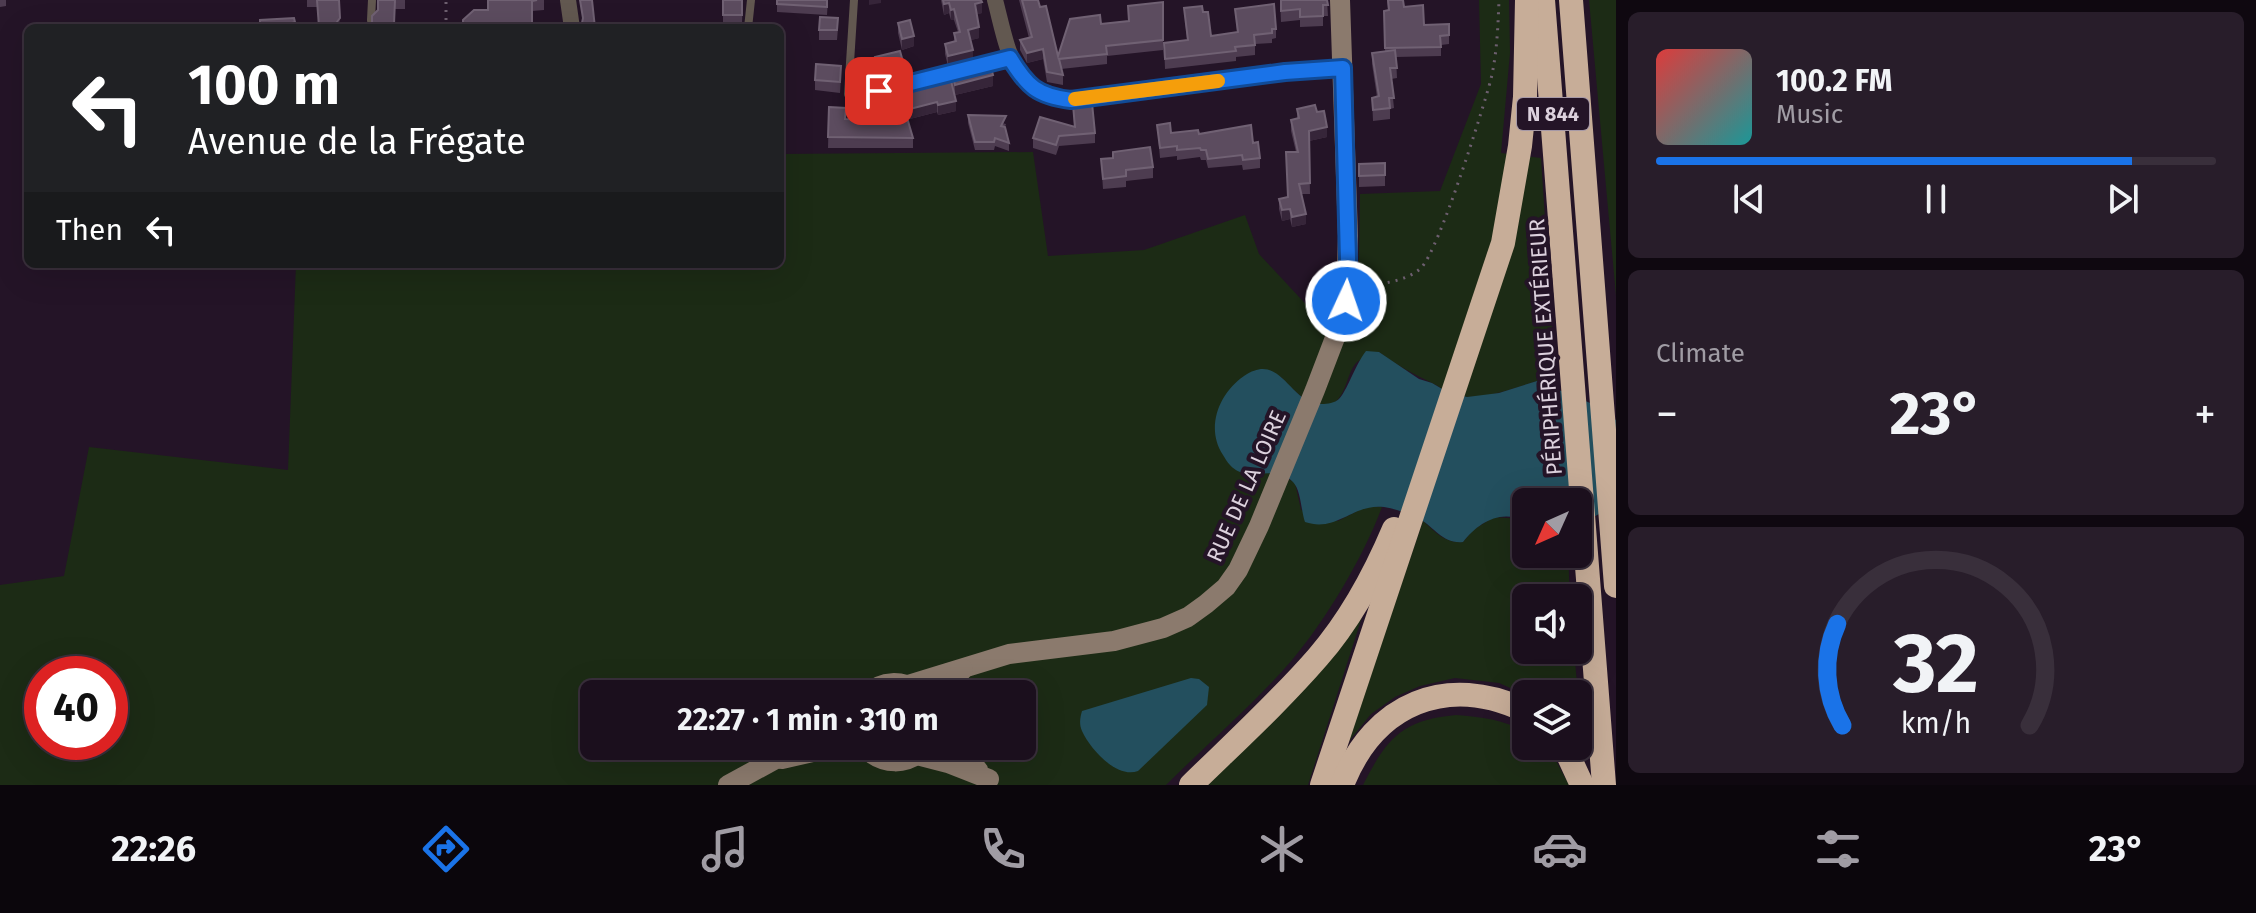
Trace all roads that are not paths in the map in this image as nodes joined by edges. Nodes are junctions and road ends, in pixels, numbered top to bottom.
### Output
1 (372, 0) edge
2 (568, 0) edge
3 (751, 0) edge
4 (854, 0) edge
5 (995, 0) edge
6 (1340, 0) edge
7 (1527, 0) edge
8 (1543, 0) edge
9 (1571, 0) edge
10 (371, 20) edge
11 (571, 24) edge
12 (748, 24) edge
13 (1010, 58) junction
14 (1343, 68) junction
15 (879, 91) dead end
16 (848, 94) dead end
17 (1398, 538) junction
18 (1616, 586) edge
19 (968, 667) junction
20 (938, 680) edge
21 (956, 680) edge
22 (1512, 705) edge
23 (774, 760) edge
24 (938, 760) edge
25 (968, 760) edge
26 (1570, 760) edge
27 (994, 782) edge
28 (728, 785) edge
29 (1191, 785) edge
30 (1322, 785) edge
31 (1342, 785) edge
32 (1582, 785) edge
33 (1604, 785) edge

1 - 10 lane
2 - 11 street
3 - 12 lane
4 - 16 lane
5 - 13 street
6 - 14 street, RUE DE LA LOIRE
7 - 17 highway
8 - 33 highway, PÉRIPHÉRIQUE EXTÉRIEUR / N 844
9 - 18 highway, N 844
13 - 14 street
13 - 15 lane
14 - 19 street, RUE DE LA LOIRE
17 - 29 highway
17 - 30 highway
19 - 20 street, RUE DE LA LOIRE
19 - 21 street
22 - 31 highway
23 - 28 street
24 - 27 street
25 - 27 street
26 - 32 highway

